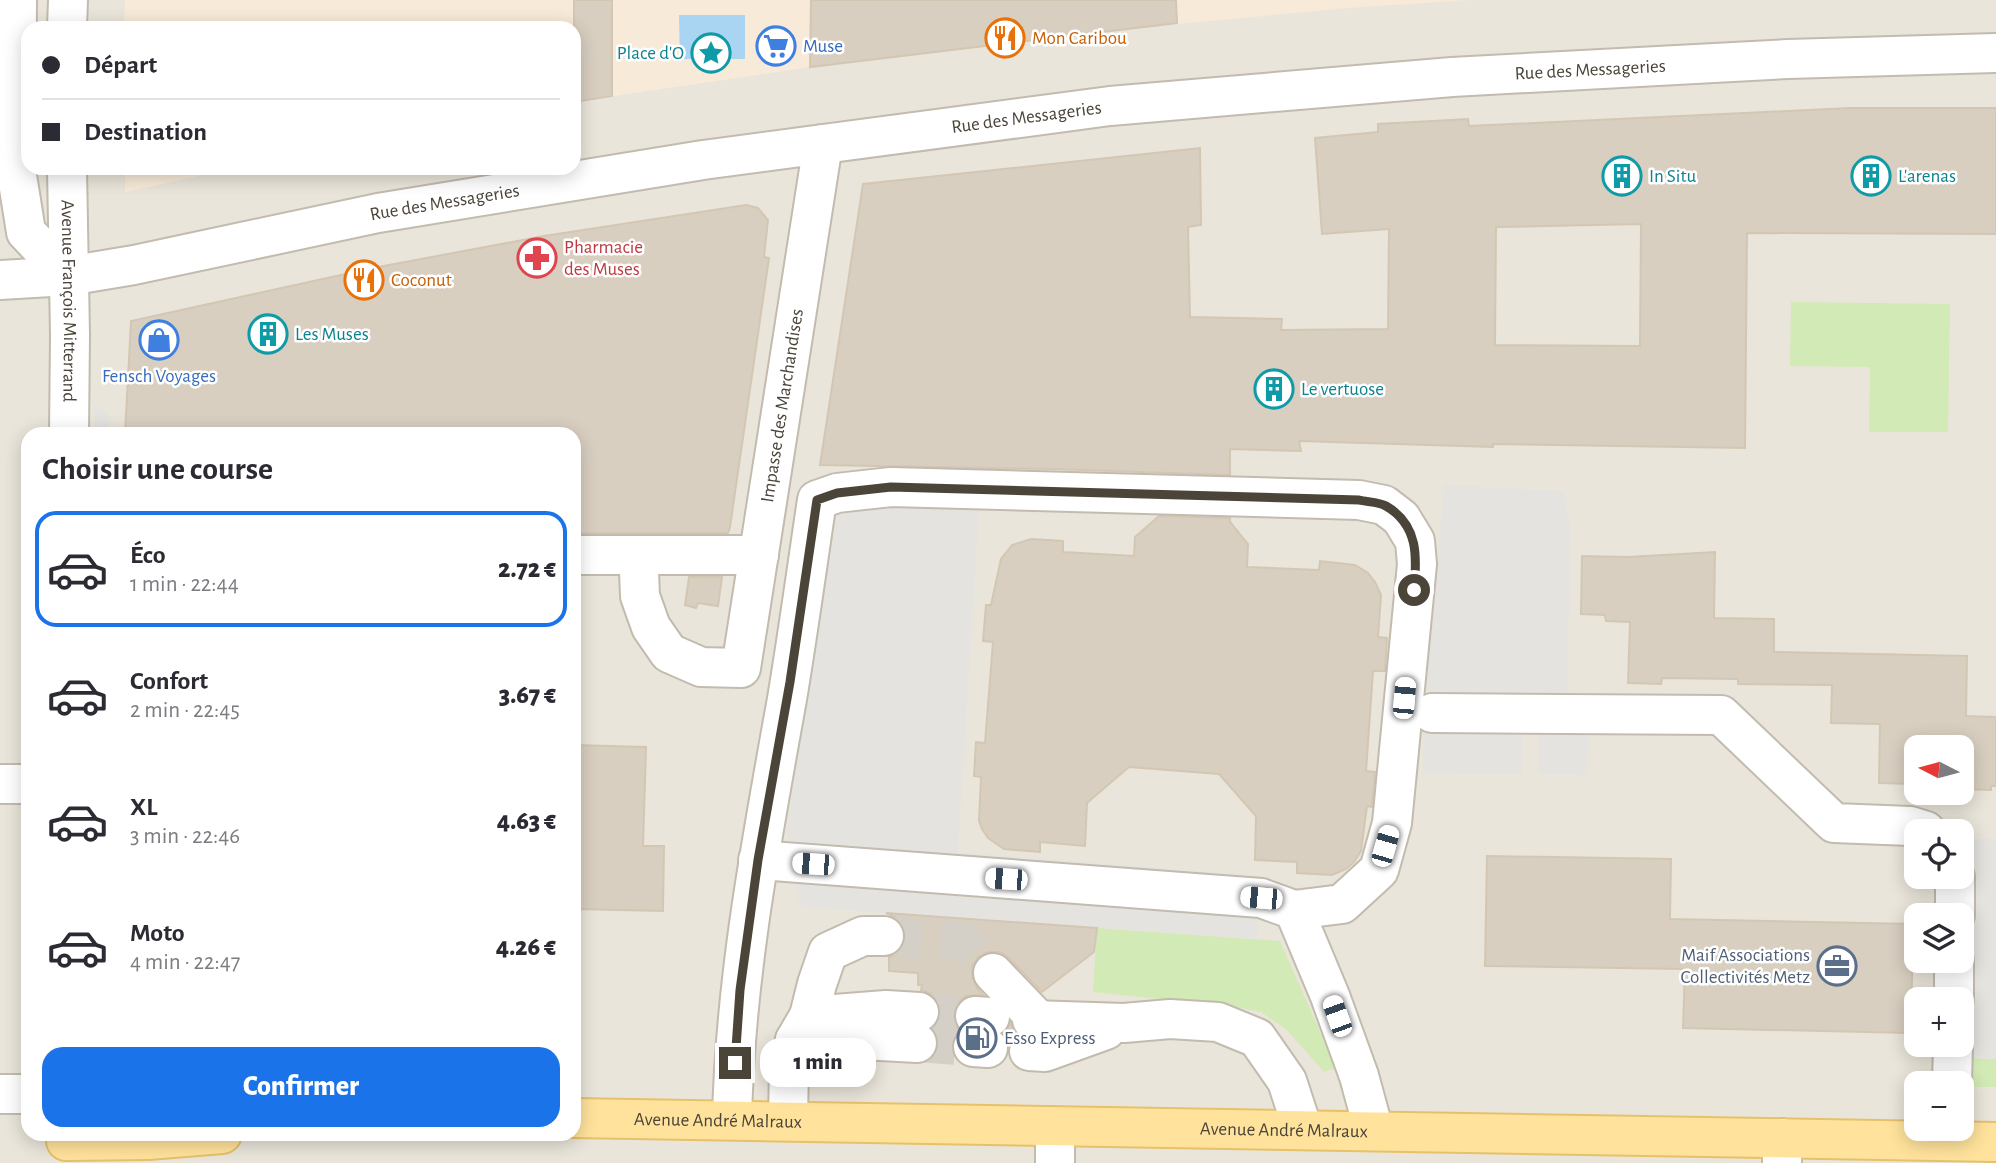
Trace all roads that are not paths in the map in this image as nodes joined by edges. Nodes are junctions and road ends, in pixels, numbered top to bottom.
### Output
1 (17, 0) edge
2 (68, 0) edge
3 (68, 21) edge
4 (1996, 53) edge
5 (823, 144) junction
6 (66, 175) edge
7 (68, 276) junction
8 (0, 280) edge
9 (69, 427) edge
10 (581, 554) edge
11 (759, 555) junction
12 (639, 570) dead end
13 (1432, 713) dead end
14 (0, 784) edge
15 (21, 784) edge
16 (1904, 826) edge
17 (758, 860) junction
18 (1294, 911) junction
19 (884, 936) tunnel mouth
20 (993, 973) tunnel mouth
21 (918, 1027) tunnel mouth
22 (802, 1028) junction
23 (0, 1094) edge
24 (21, 1094) edge
25 (581, 1118) edge
26 (732, 1120) junction
27 (788, 1121) junction
28 (1303, 1130) junction
29 (1374, 1131) junction
30 (1904, 1139) edge
31 (1974, 1139) edge
32 (194, 1142) edge
33 (1996, 1142) edge
34 (1055, 1145) edge
35 (67, 1146) edge
36 (1782, 1150) edge

1 - 7 street
2 - 3 street
4 - 5 street, Rue des Messageries
5 - 7 street, Rue des Messageries
5 - 11 street, Impasse des Marchandises
6 - 7 street, Avenue François Mitterrand
7 - 8 street, Rue des Messageries
7 - 9 street, Avenue François Mitterrand
10 - 11 street
11 - 12 street, Impasse des Marchandises
13 - 16 street
14 - 15 street
17 - 18 street
17 - 18 street
17 - 26 street
18 - 29 street
19 - 22 street
20 - 28 street
21 - 22 street
22 - 27 street
23 - 24 street
25 - 26 main road, Avenue André Malraux
26 - 27 main road, Avenue André Malraux
27 - 34 main road, Avenue André Malraux
28 - 29 main road, Avenue André Malraux
28 - 34 main road, Avenue André Malraux
29 - 36 main road, Avenue André Malraux
30 - 36 main road, Avenue André Malraux
31 - 33 main road, Avenue André Malraux
32 - 35 main road

